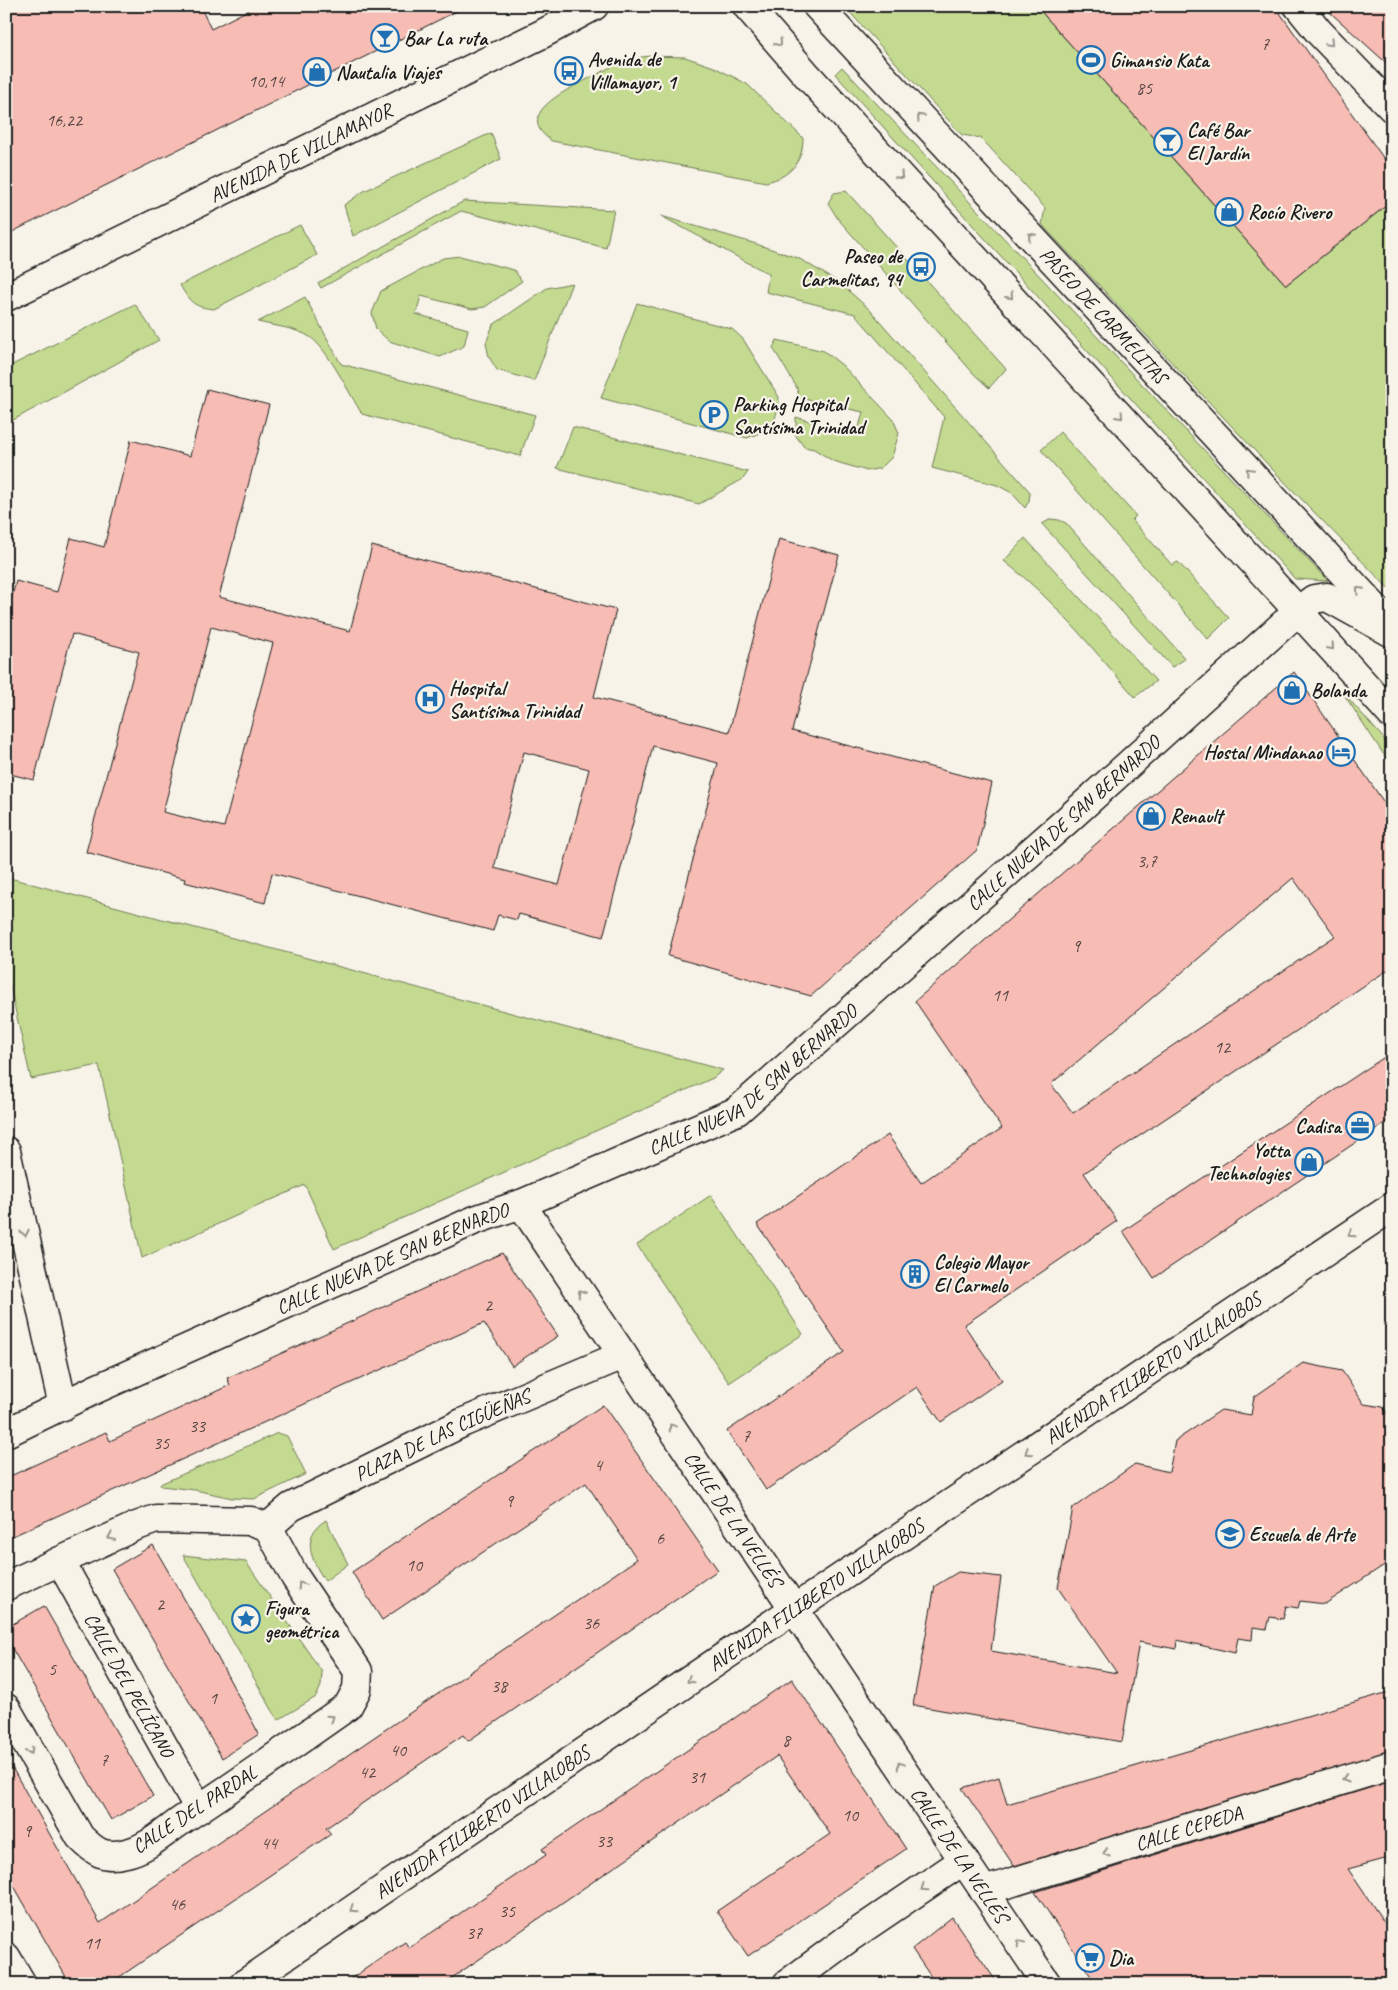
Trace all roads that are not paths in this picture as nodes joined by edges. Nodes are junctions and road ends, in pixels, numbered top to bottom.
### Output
1 (594, 6) edge
2 (747, 6) edge
3 (818, 6) edge
4 (1298, 6) edge
5 (1392, 108) edge
6 (6, 297) edge
7 (1298, 611) junction
8 (1392, 626) edge
9 (1392, 632) edge
10 (1392, 715) edge
11 (6, 1151) edge
12 (521, 1204) junction
13 (1392, 1207) edge
14 (623, 1355) junction
15 (63, 1406) junction
16 (6, 1433) edge
17 (268, 1527) junction
18 (60, 1561) junction
19 (6, 1586) edge
20 (794, 1609) junction
21 (6, 1708) edge
22 (1392, 1765) edge
23 (199, 1809) junction
24 (964, 1860) junction
25 (984, 1891) junction
26 (6, 1957) edge
27 (22, 1984) edge
28 (244, 1984) edge
29 (787, 1984) edge
30 (1047, 1984) edge

1 - 6 main road, AVENIDA DE VILLAMAYOR
2 -> 7 main road
8 -> 3 main road, PASEO DE CARMELITAS
4 -> 5 main road
7 - 9 main road, CALLE NUEVA DE SAN BERNARDO
7 -> 10 main road
7 - 12 main road, CALLE NUEVA DE SAN BERNARDO
11 -> 15 main road
14 -> 12 main road, CALLE DE LA VELLÉS
12 - 15 main road, CALLE NUEVA DE SAN BERNARDO
13 -> 20 main road, AVENIDA FILIBERTO VILLALOBOS
14 - 17 main road, PLAZA DE LAS CIGÜEÑAS
20 -> 14 main road, CALLE DE LA VELLÉS
15 - 16 main road, CALLE NUEVA DE SAN BERNARDO
17 -> 18 main road
23 -> 17 main road, CALLE DEL PARDAL
18 - 19 main road
18 - 23 main road, CALLE DEL PELÍCANO
24 -> 20 main road, CALLE DE LA VELLÉS
20 -> 28 main road, AVENIDA FILIBERTO VILLALOBOS
21 -> 23 main road, CALLE DEL PARDAL
22 -> 25 main road, CALLE CEPEDA
24 - 25 main road, CALLE DE LA VELLÉS
24 -> 29 main road
30 -> 25 main road, CALLE DE LA VELLÉS
26 - 27 main road

